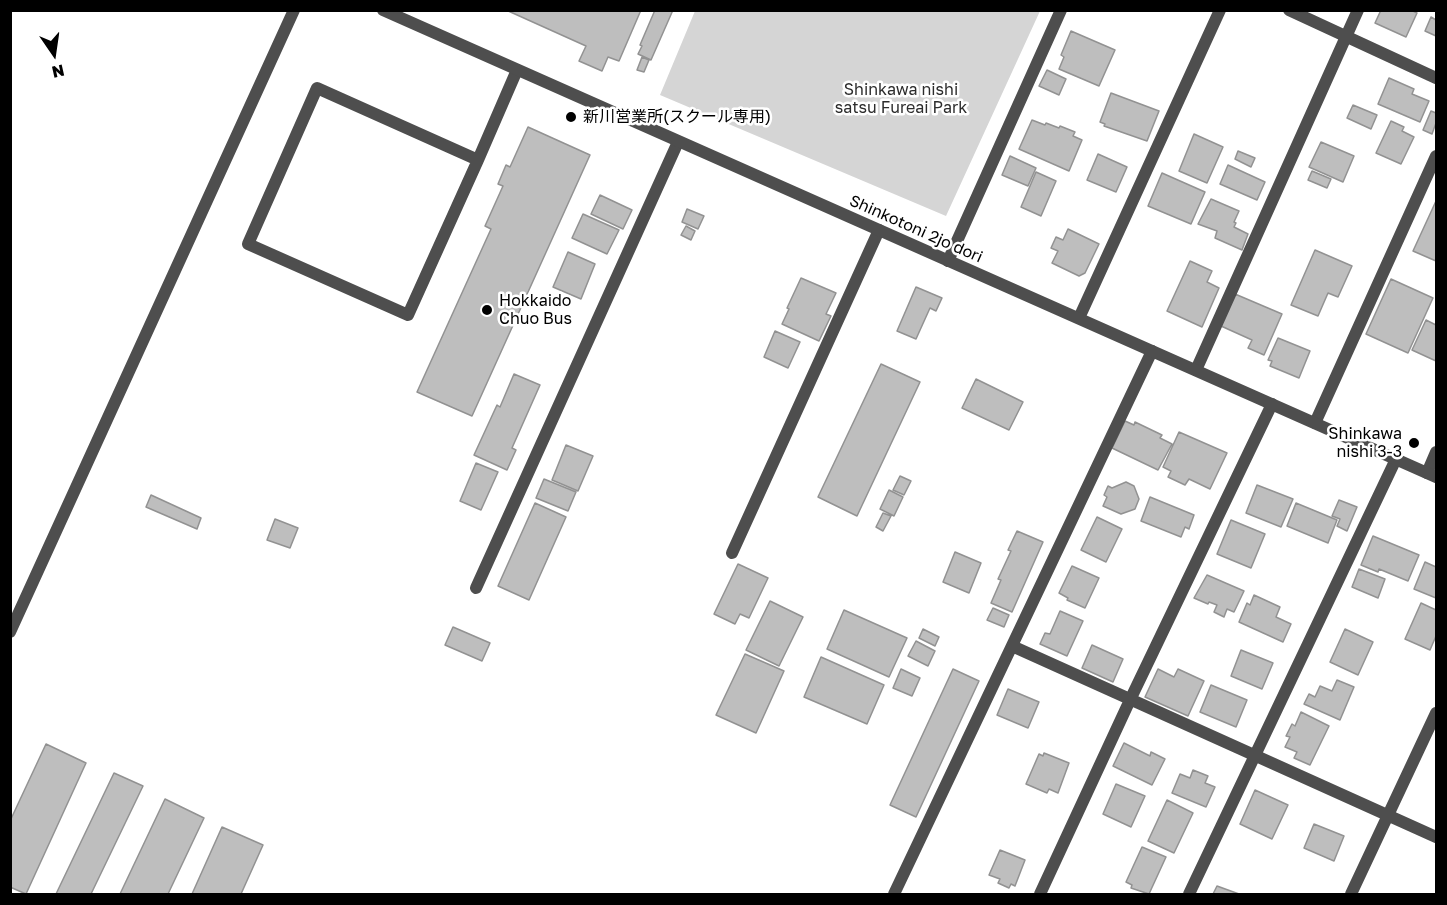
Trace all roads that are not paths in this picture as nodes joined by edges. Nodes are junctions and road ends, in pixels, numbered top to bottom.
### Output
1 (294, 10) edge
2 (383, 10) edge
3 (1061, 10) edge
4 (1220, 10) edge
5 (1289, 10) edge
6 (1358, 10) edge
7 (1346, 36) junction
8 (517, 70) junction
9 (1437, 78) edge
10 (678, 142) junction
11 (1437, 156) edge
12 (478, 160) junction
13 (879, 230) junction
14 (948, 261) junction
15 (1079, 318) junction
16 (1152, 351) junction
17 (1196, 370) junction
18 (1272, 404) junction
19 (1315, 423) junction
20 (1437, 452) edge
21 (1396, 459) junction
22 (1432, 475) edge
23 (732, 553) dead end
24 (476, 588) dead end
25 (10, 632) edge
26 (1012, 646) junction
27 (1130, 700) junction
28 (1437, 713) edge
29 (1254, 755) junction
30 (1389, 816) junction
31 (1437, 837) edge
32 (894, 894) edge
33 (1040, 894) edge
34 (1189, 894) edge
35 (1351, 894) edge

1 - 25 street
2 - 8 street, Shinkotoni 2jo dori
3 - 14 street
4 - 15 street
5 - 7 street
6 - 7 street
7 - 9 street
7 - 17 street
8 - 10 street, Shinkotoni 2jo dori
8 - 12 street
10 - 13 street, Shinkotoni 2jo dori
10 - 24 street
11 - 19 street
12 - 12 street
13 - 14 street, Shinkotoni 2jo dori
13 - 23 street
14 - 15 street, Shinkotoni 2jo dori
15 - 16 street, Shinkotoni 2jo dori
16 - 17 street, Shinkotoni 2jo dori
16 - 26 street
17 - 18 street, Shinkotoni 2jo dori
18 - 19 street, Shinkotoni 2jo dori
18 - 27 street
19 - 21 street, Shinkotoni 2jo dori
20 - 22 street
21 - 22 street, Shinkotoni 2jo dori
21 - 29 street
26 - 27 street
26 - 32 street
27 - 29 street
27 - 33 street
28 - 30 street
29 - 30 street
29 - 34 street
30 - 31 street
30 - 35 street

